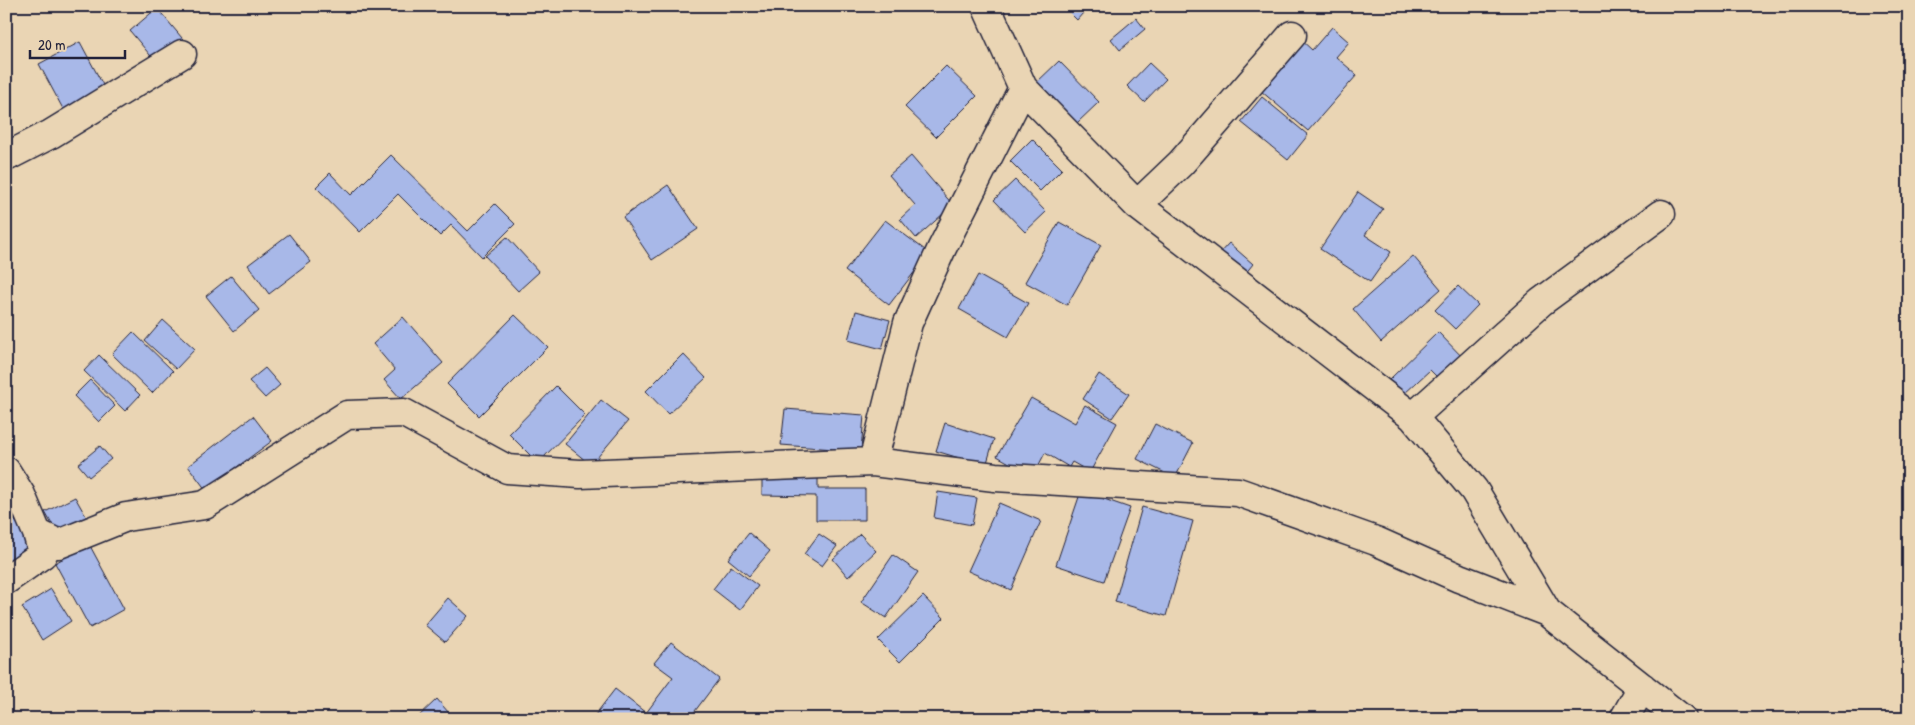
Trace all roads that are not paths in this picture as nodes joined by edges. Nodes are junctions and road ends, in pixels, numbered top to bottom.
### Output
1 (986, 6) edge
2 (1292, 35) dead end
3 (182, 54) dead end
4 (1023, 88) junction
5 (6, 157) edge
6 (1137, 205) junction
7 (1661, 214) dead end
8 (1413, 417) junction
9 (873, 462) junction
10 (6, 472) edge
11 (37, 533) junction
12 (6, 580) edge
13 (1547, 612) junction
14 (1642, 687) junction
15 (1624, 719) edge
16 (1682, 719) edge

1 - 4 street
2 - 6 street
3 - 5 street
4 - 6 street
4 - 9 street
6 - 8 street
7 - 8 street
8 - 13 street
9 - 11 street
9 - 13 street
10 - 11 street
11 - 12 street
13 - 14 street
14 - 15 street
14 - 16 street

